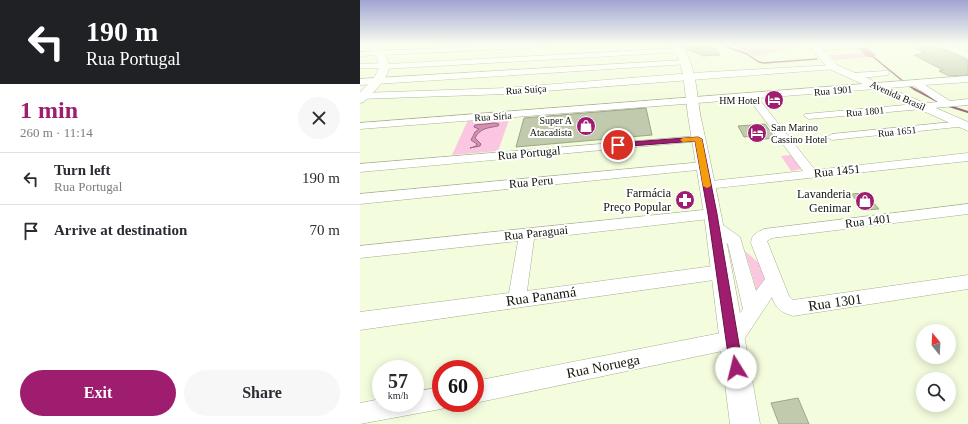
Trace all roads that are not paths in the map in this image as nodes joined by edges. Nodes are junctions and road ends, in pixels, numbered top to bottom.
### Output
1 (408, 65) edge
2 (688, 65) edge
3 (830, 65) edge
4 (360, 66) edge
5 (384, 66) junction
6 (833, 67) junction
7 (690, 69) junction
8 (885, 73) dead end
9 (854, 76) junction
10 (968, 79) edge
11 (378, 81) junction
12 (360, 82) edge
13 (916, 83) junction
14 (878, 86) junction
15 (752, 96) junction
16 (361, 97) edge
17 (695, 101) junction
18 (968, 102) edge
19 (948, 104) junction
20 (922, 106) junction
21 (809, 116) dead end
22 (965, 125) edge
23 (360, 126) edge
24 (832, 137) dead end
25 (698, 139) junction
26 (968, 157) edge
27 (703, 166) junction
28 (360, 168) edge
29 (811, 173) junction
30 (706, 185) junction
31 (360, 199) edge
32 (968, 209) edge
33 (714, 220) junction
34 (769, 233) joint
35 (527, 234) junction
36 (735, 241) junction
37 (360, 252) edge
38 (765, 258) junction
39 (722, 272) junction
40 (774, 280) junction
41 (968, 282) edge
42 (517, 299) junction
43 (752, 311) junction
44 (360, 321) edge
45 (732, 340) junction
46 (484, 390) edge
47 (432, 400) edge
48 (360, 414) edge
49 (745, 424) edge

1 - 5 street
2 - 7 main road
3 - 6 main road, Avenida Brasil
4 - 5 street
5 - 11 main road
6 - 7 street
6 - 9 main road, Avenida Brasil
7 - 11 street
7 - 16 street, Rua Suíça
7 - 17 main road
8 - 9 street
9 - 14 main road, Avenida Brasil
10 - 13 street, Rua 1901
11 - 12 street
11 - 16 main road
13 - 14 street, Rua 1901
13 - 19 street
14 - 15 street, Rua 1901
14 - 20 main road, Avenida Brasil
15 - 17 street, Rua 1901
15 - 29 street
17 - 23 street, Rua Síria
17 - 25 main road
18 - 19 street, Rua 1801
19 - 20 street, Rua 1801
20 - 21 street, Rua 1801
20 - 22 main road, Avenida Brasil
22 - 24 street, Rua 1651
25 - 27 main road
25 - 28 street, Rua Portugal
26 - 29 street, Rua 1451
27 - 30 main road
27 - 31 street, Rua Peru
29 - 30 street, Rua 1451
30 - 33 main road
32 - 34 street, Rua 1401
33 - 35 street, Rua Paraguai
33 - 36 street
33 - 39 main road
34 - 38 street, Rua 1301
35 - 37 street, Rua Paraguai
35 - 42 street
36 - 38 street
36 - 43 street
38 - 40 street, Rua 1301
39 - 42 street, Rua Panamá
39 - 45 main road
40 - 41 street, Rua 1301
40 - 43 street
42 - 44 street, Rua Panamá
43 - 45 street
45 - 46 street, Rua Noruega
45 - 49 main road
47 - 48 street

